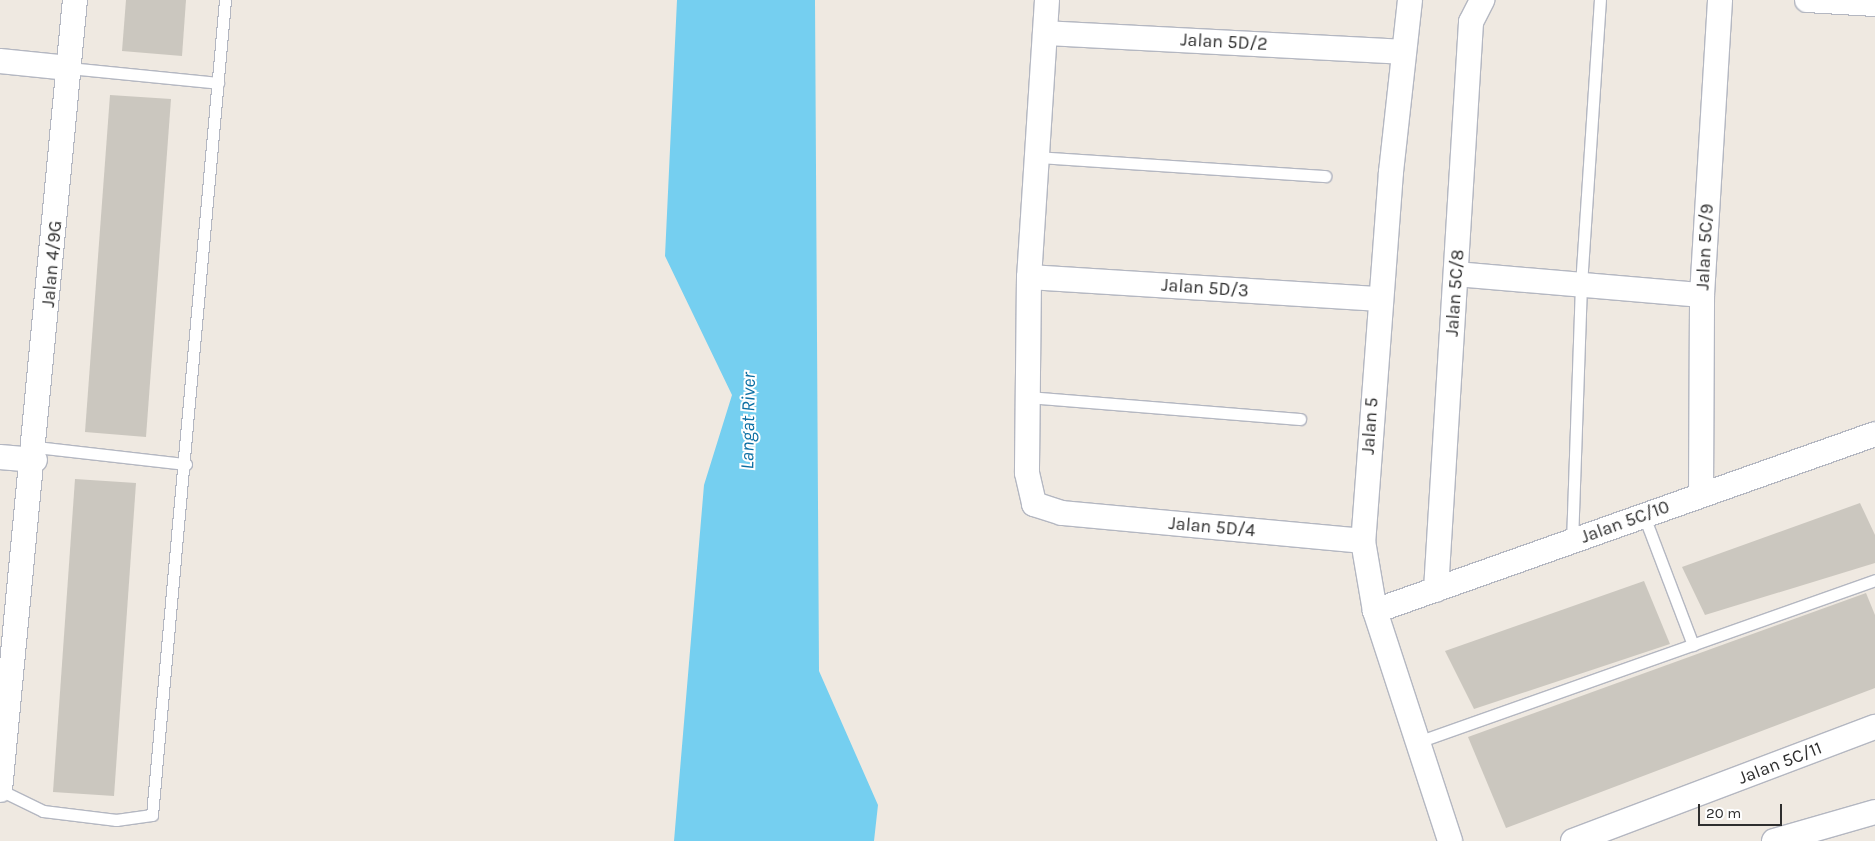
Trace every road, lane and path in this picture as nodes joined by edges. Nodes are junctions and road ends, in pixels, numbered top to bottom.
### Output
1 (75, 0) edge
2 (225, 0) edge
3 (1047, 0) edge
4 (1410, 0) edge
5 (1482, 0) edge
6 (1600, 0) edge
7 (1720, 0) edge
8 (1807, 0) edge
9 (1875, 4) edge
10 (1045, 33) junction
11 (1403, 52) junction
12 (0, 61) edge
13 (69, 68) junction
14 (218, 83) junction
15 (1037, 157) junction
16 (1325, 176) dead end
17 (1456, 274) junction
18 (1029, 277) junction
19 (1580, 285) junction
20 (1702, 295) junction
21 (1380, 299) junction
22 (1027, 397) junction
23 (1300, 419) dead end
24 (1875, 434) edge
25 (36, 453) junction
26 (0, 457) edge
27 (186, 464) junction
28 (1701, 495) junction
29 (1644, 516) junction
30 (1362, 541) junction
31 (1572, 542) junction
32 (1875, 580) edge
33 (1436, 590) junction
34 (1375, 611) junction
35 (1693, 645) junction
36 (1875, 727) edge
37 (1415, 743) junction
38 (0, 790) edge
39 (1875, 812) edge
40 (1450, 841) edge
41 (1572, 841) edge
42 (1774, 841) edge

1 - 13 street, Jalan 4/9G
2 - 14 lane
3 - 10 street
4 - 11 street, Jalan 5
5 - 17 street, Jalan 5C/8
6 - 19 lane
7 - 20 street, Jalan 5C/9
8 - 9 street
10 - 11 street, Jalan 5D/2
10 - 15 street
11 - 21 street, Jalan 5
12 - 13 street
13 - 14 lane
13 - 25 street, Jalan 4/9G
14 - 27 lane
15 - 16 lane
15 - 18 street
17 - 19 street
17 - 33 street, Jalan 5C/8
18 - 21 street, Jalan 5D/3
18 - 22 street
19 - 20 street
19 - 31 lane
20 - 28 street, Jalan 5C/9
21 - 30 street, Jalan 5
22 - 23 lane
22 - 30 street, Jalan 5D/4
24 - 28 street, Jalan 5C/10
25 - 26 street
25 - 27 lane
25 - 38 street, Jalan 4/9G
27 - 38 lane
28 - 29 street, Jalan 5C/10
29 - 31 street, Jalan 5C/10
29 - 35 lane
30 - 34 street, Jalan 5
31 - 33 street, Jalan 5C/10
32 - 35 lane
33 - 34 street, Jalan 5C/10
34 - 37 street, Jalan 5
35 - 37 lane
36 - 41 street, Jalan 5C/11
37 - 40 street, Jalan 5
39 - 42 street

